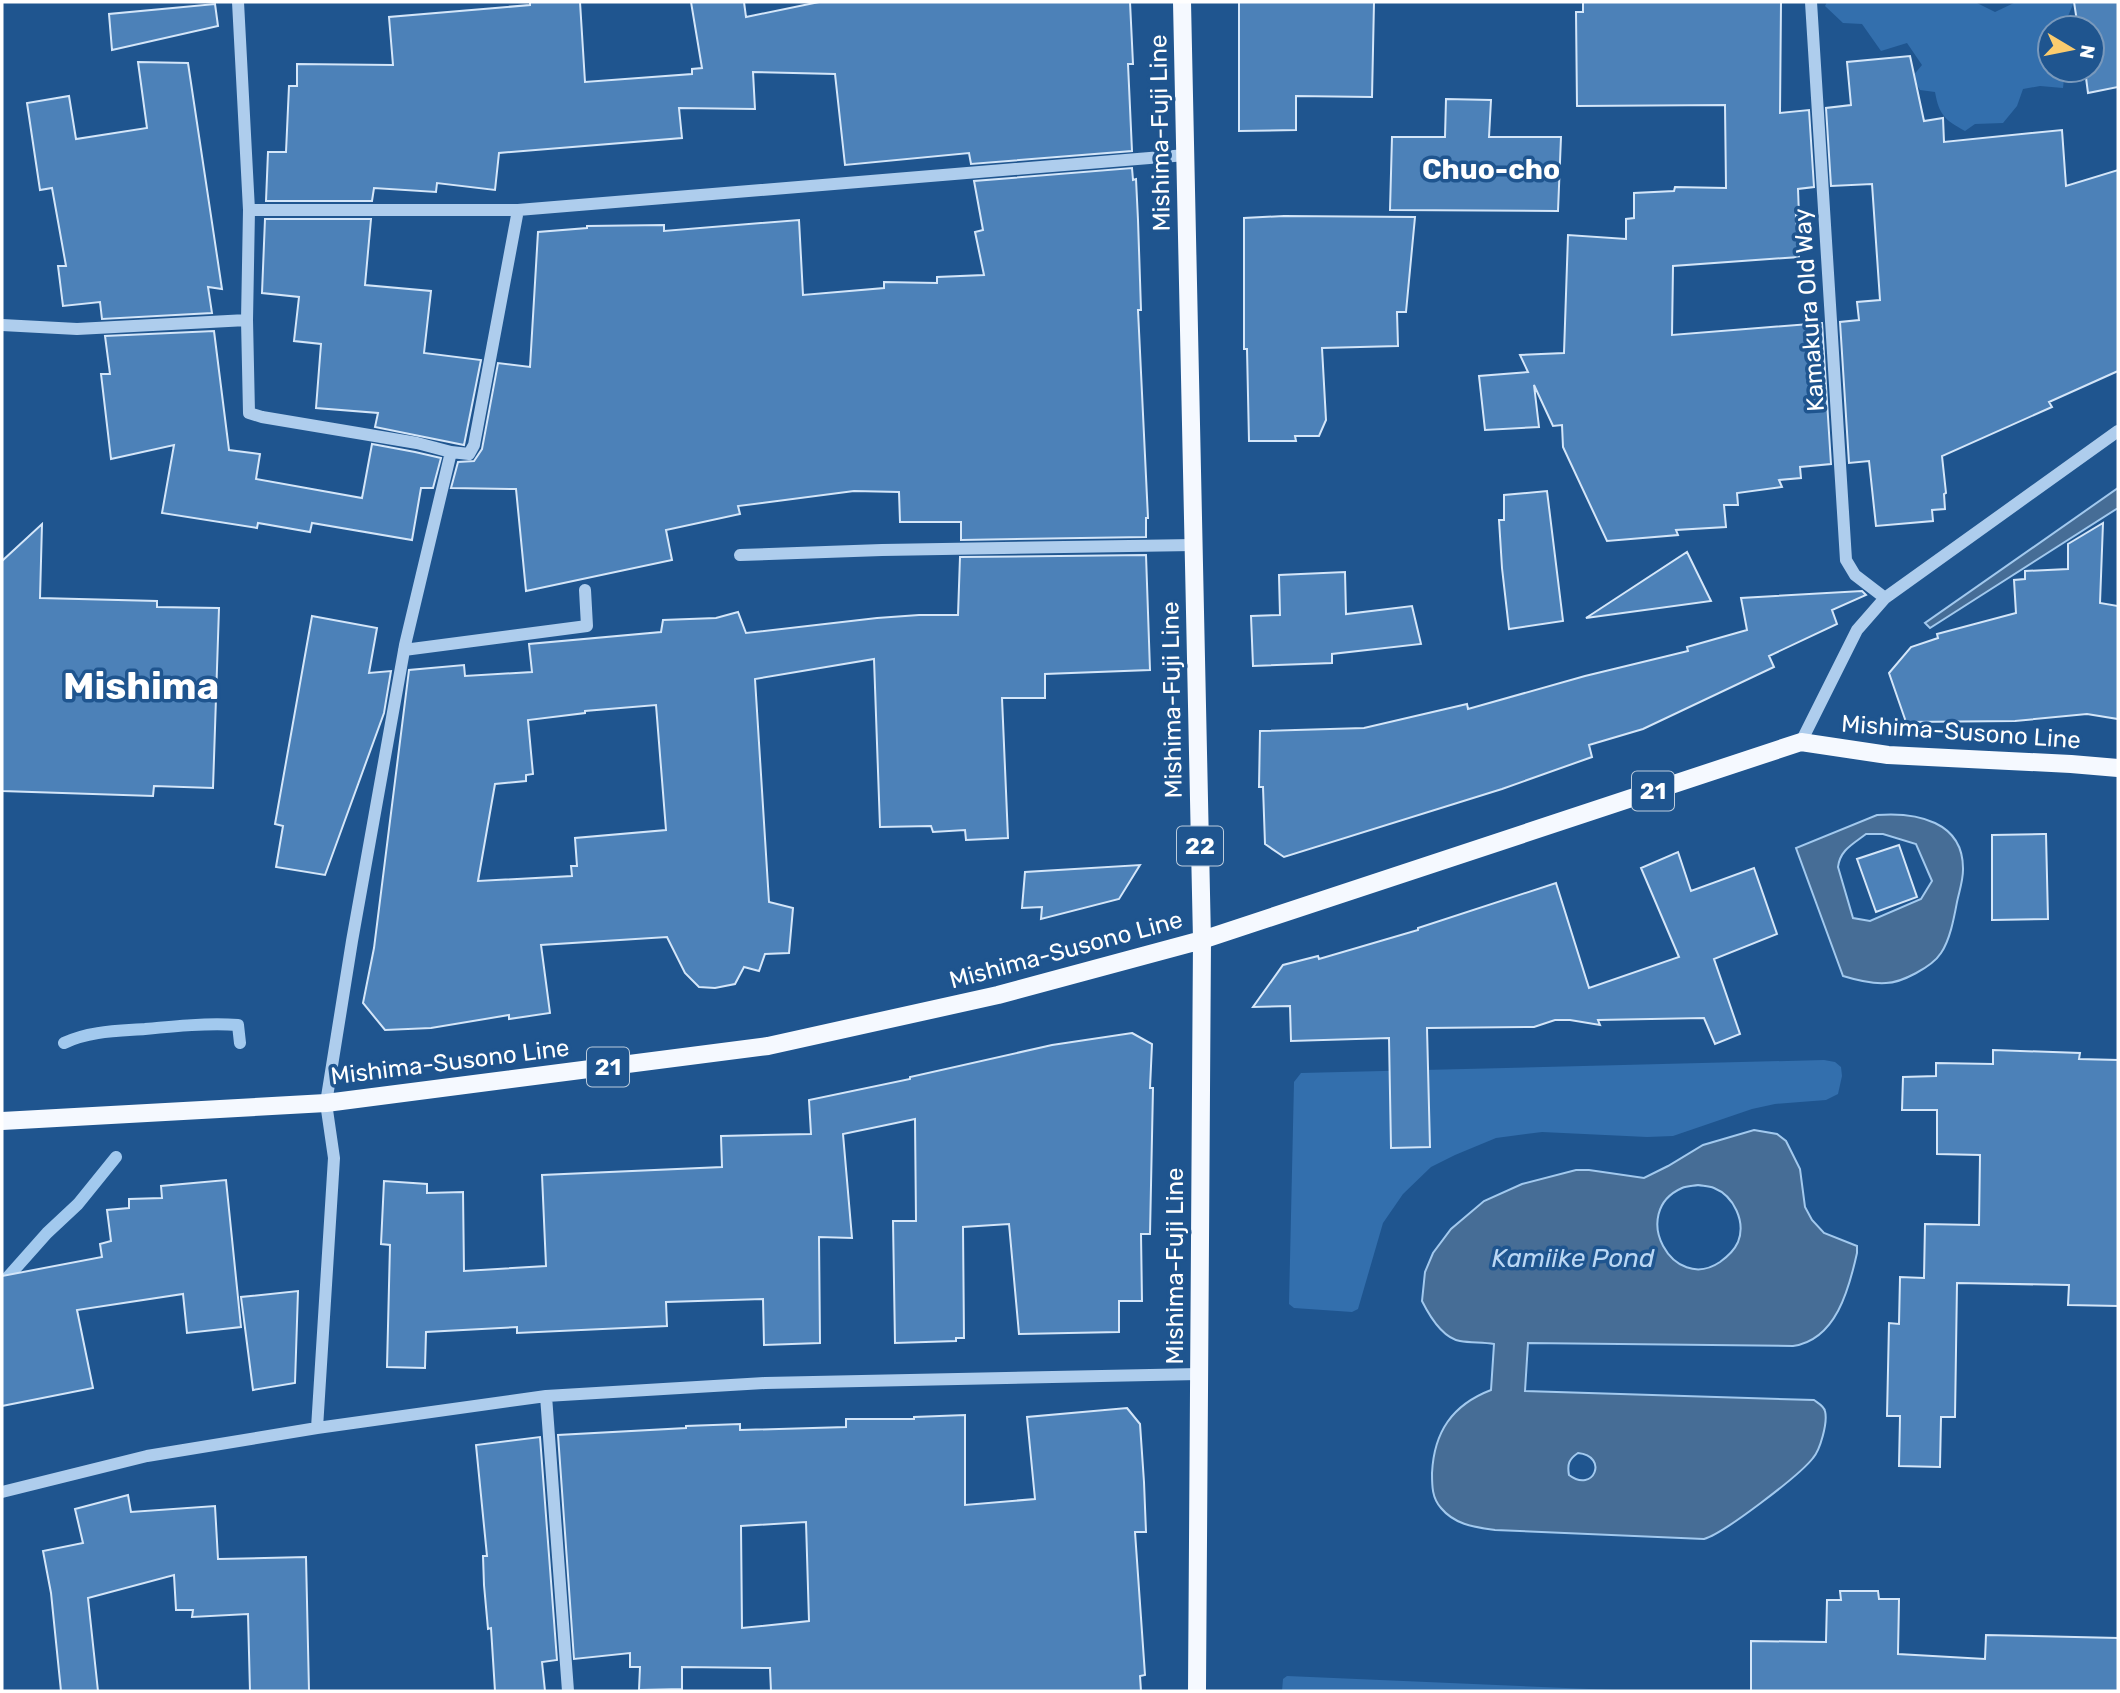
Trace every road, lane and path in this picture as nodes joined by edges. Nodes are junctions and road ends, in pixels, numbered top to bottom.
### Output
1 (238, 2) edge
2 (1182, 2) edge
3 (1811, 2) edge
4 (1186, 155) junction
5 (249, 210) junction
6 (518, 210) junction
7 (247, 320) junction
8 (2, 325) edge
9 (2118, 431) edge
10 (450, 452) junction
11 (1194, 545) junction
12 (740, 555) dead end
13 (585, 590) dead end
14 (1885, 598) junction
15 (404, 650) junction
16 (1801, 742) junction
17 (2118, 768) edge
18 (1202, 940) junction
19 (326, 1103) junction
20 (2, 1121) edge
21 (1199, 1374) junction
22 (546, 1396) junction
23 (317, 1428) junction
24 (2, 1492) edge
25 (568, 1691) edge
26 (1197, 1691) edge

1 - 5 street
2 - 4 main road, Mishima-Fuji Line / 22
3 - 14 street, Kamakura Old Way
4 - 6 street
4 - 11 main road, Mishima-Fuji Line / 22
5 - 6 street
5 - 7 street
6 - 10 street
7 - 8 street
7 - 10 street
9 - 14 street
10 - 15 street
11 - 12 street
11 - 18 main road, Mishima-Fuji Line / 22
13 - 15 street
14 - 16 street
15 - 19 street
16 - 17 main road, Mishima-Susono Line / 21
16 - 18 main road, Mishima-Susono Line / 21
18 - 19 main road, Mishima-Susono Line / 21
18 - 21 main road, Mishima-Fuji Line / 22
19 - 20 main road, Mishima-Susono Line / 21
19 - 23 street
21 - 22 street
21 - 26 main road, Mishima-Fuji Line / 22
22 - 23 street
22 - 25 street
23 - 24 street

